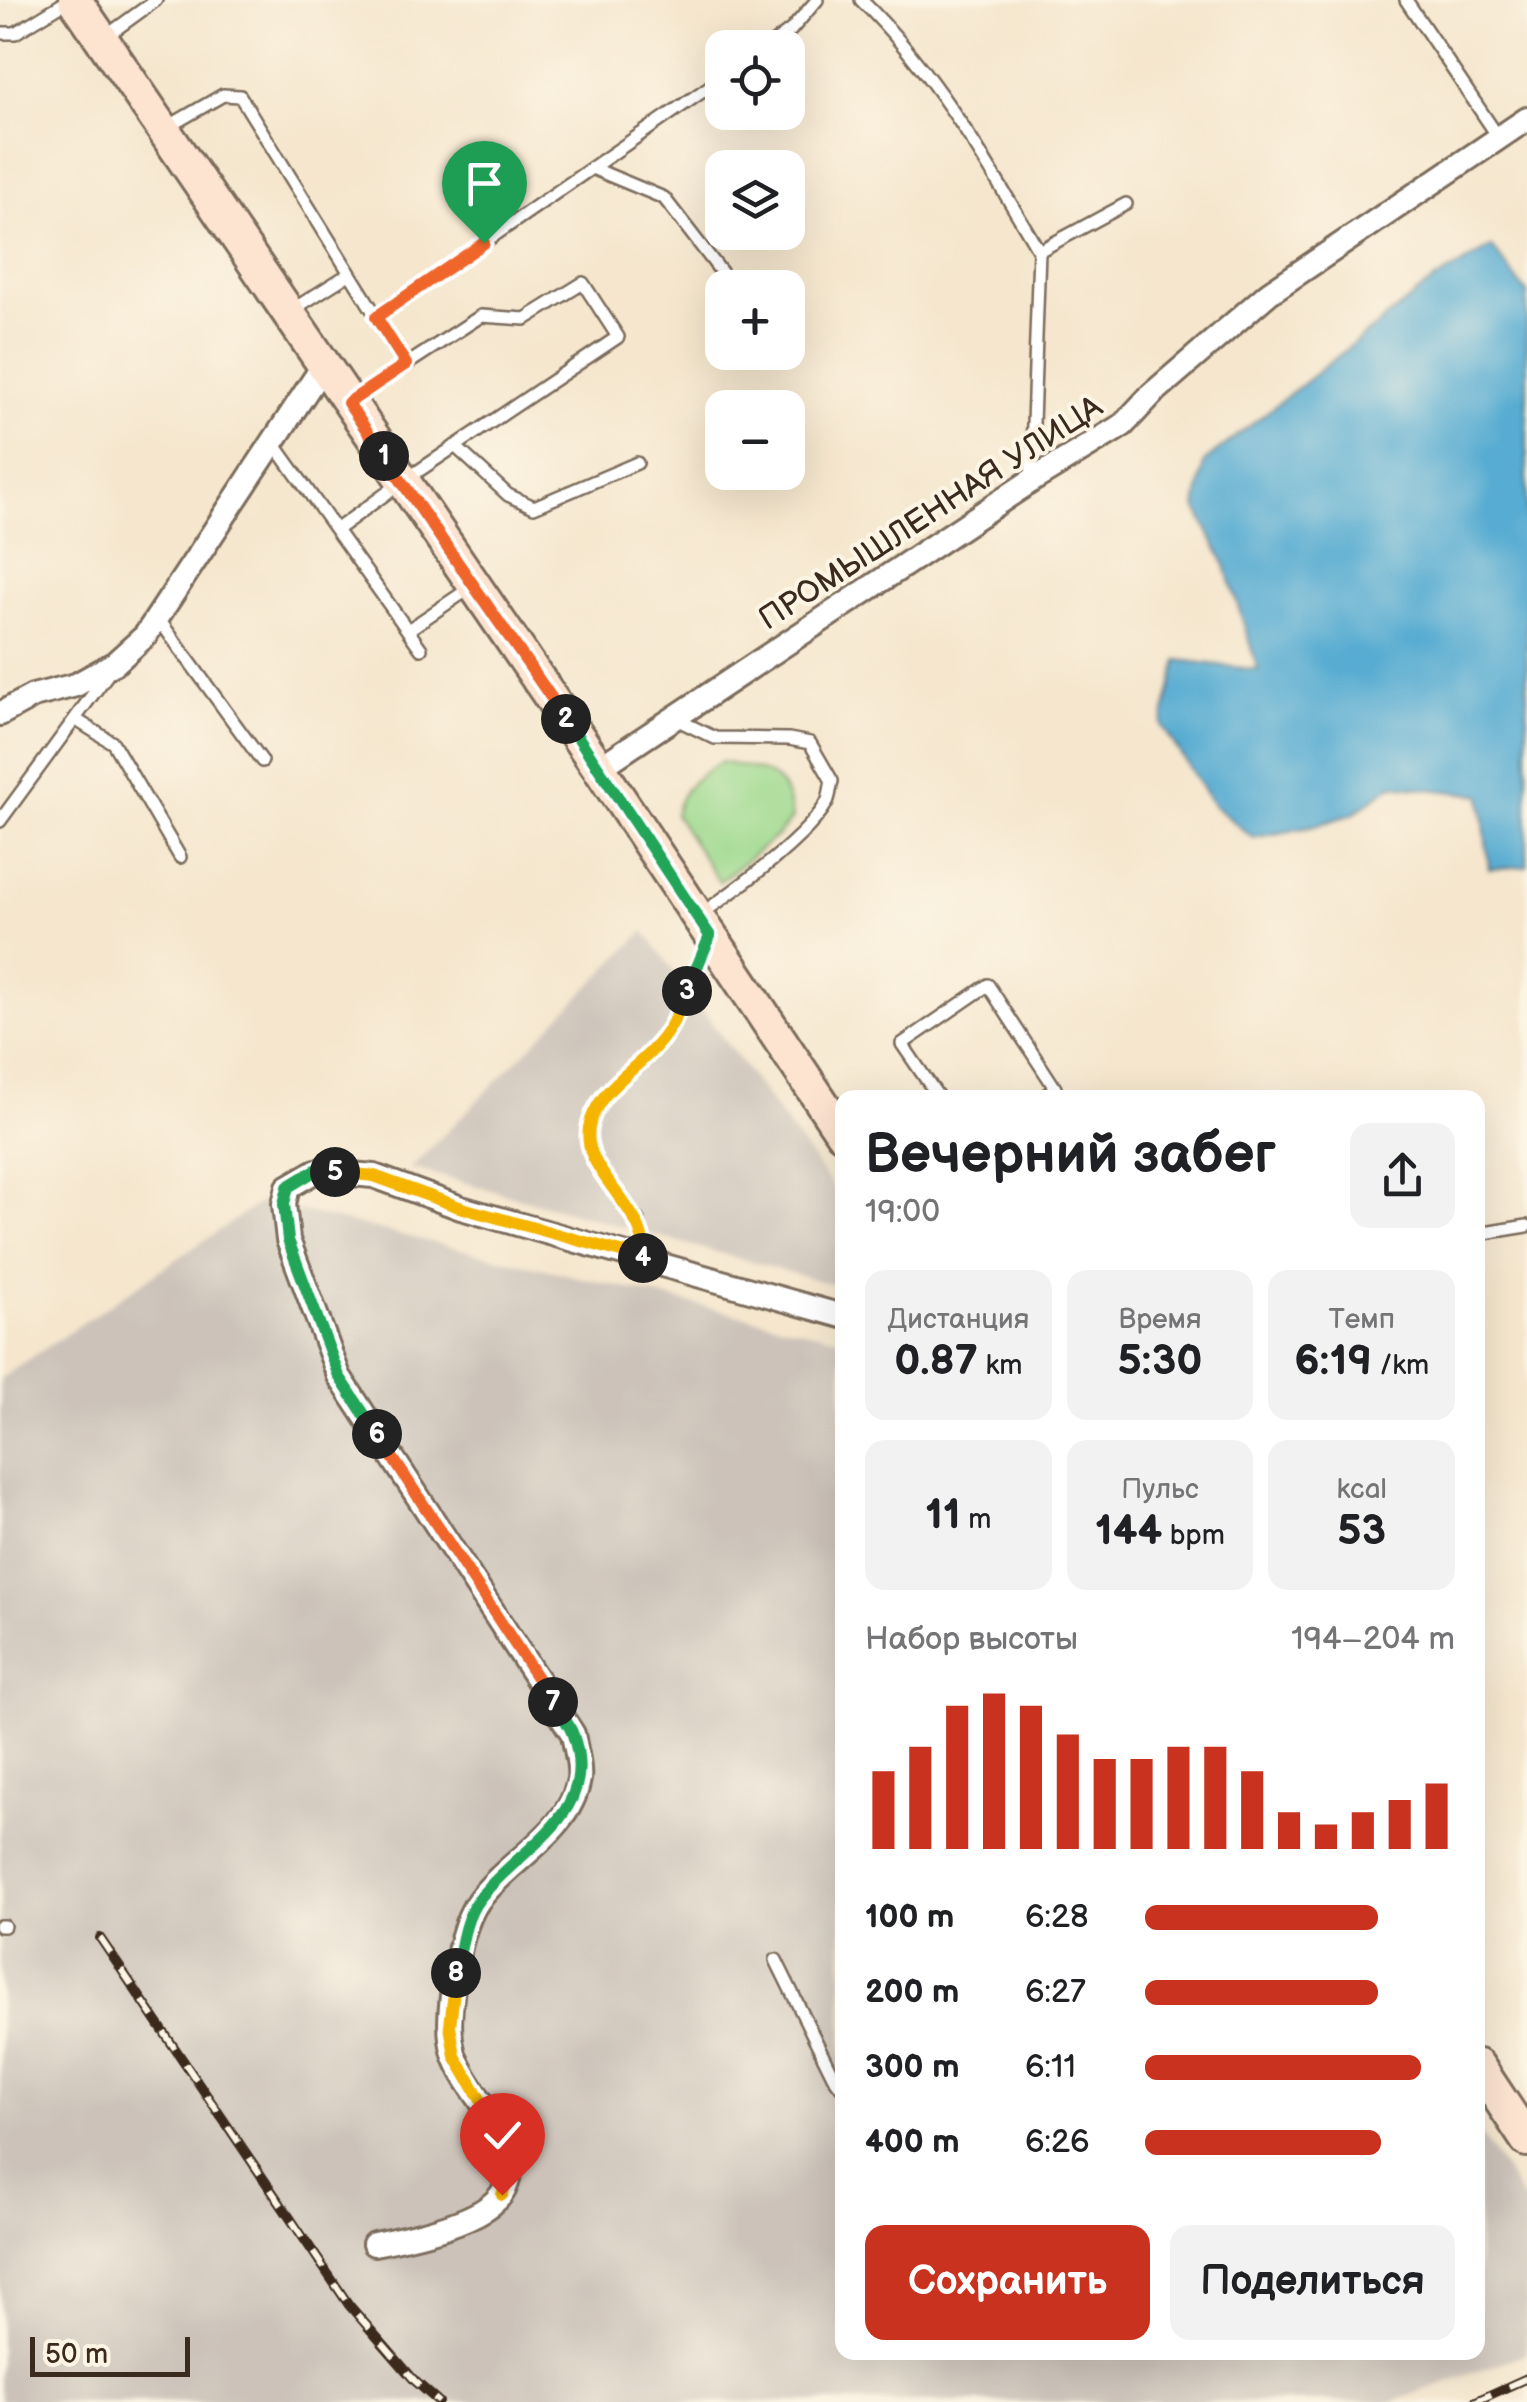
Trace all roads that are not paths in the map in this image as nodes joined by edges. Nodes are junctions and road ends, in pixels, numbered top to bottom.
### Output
1 (72, 0) edge
2 (156, 0) edge
3 (818, 0) edge
4 (861, 0) edge
5 (1406, 0) edge
6 (791, 30) edge
7 (0, 33) edge
8 (102, 40) junction
9 (705, 90) edge
10 (1527, 119) edge
11 (162, 130) junction
12 (1499, 138) junction
13 (592, 168) junction
14 (1126, 204) dead end
15 (1039, 251) junction
16 (720, 270) edge
17 (349, 274) junction
18 (287, 314) junction
19 (376, 317) junction
20 (406, 364) junction
21 (323, 366) junction
22 (348, 403) junction
23 (273, 442) junction
24 (455, 446) junction
25 (637, 464) dead end
26 (1030, 481) junction
27 (402, 482) junction
28 (336, 530) junction
29 (473, 586) junction
30 (157, 618) junction
31 (408, 630) junction
32 (421, 649) dead end
33 (115, 664) junction
34 (0, 714) edge
35 (74, 719) junction
36 (676, 719) junction
37 (262, 762) dead end
38 (600, 768) junction
39 (0, 821) edge
40 (180, 857) dead end
41 (704, 927) junction
42 (934, 1090) edge
43 (1052, 1090) edge
44 (835, 1123) edge
45 (1527, 1226) edge
46 (1485, 1233) edge
47 (645, 1258) junction
48 (835, 1314) edge
49 (776, 1960) dead end
50 (1485, 2077) edge
51 (835, 2079) edge
52 (1527, 2140) edge
53 (374, 2244) dead end

1 - 7 lane
1 - 8 main road
2 - 8 lane
3 - 6 lane
4 - 15 lane
5 - 12 lane
8 - 11 main road
9 - 13 lane
10 - 12 street, ПРОМЫШЛЕННАЯ УЛИЦА
11 - 17 lane
11 - 18 main road
12 - 26 street, ПРОМЫШЛЕННАЯ УЛИЦА
13 - 16 lane
13 - 19 lane
14 - 15 lane
15 - 26 lane
17 - 18 lane
17 - 19 lane
18 - 21 main road
19 - 20 lane
20 - 22 lane
20 - 24 lane
21 - 22 main road
21 - 23 street
22 - 27 main road
23 - 28 lane
23 - 30 street
24 - 25 lane
24 - 27 lane
26 - 36 street, ПРОМЫШЛЕННАЯ УЛИЦА
27 - 28 lane
27 - 29 main road
28 - 31 lane
29 - 31 lane
29 - 38 main road
30 - 33 street
30 - 37 lane
31 - 32 lane
33 - 34 street
33 - 35 lane
35 - 39 lane
35 - 40 lane
36 - 38 street, ПРОМЫШЛЕННАЯ УЛИЦА
36 - 41 lane
38 - 41 main road
41 - 44 main road
41 - 47 lane
42 - 43 lane
45 - 46 lane
47 - 48 street
47 - 53 street
49 - 51 lane
50 - 52 main road

